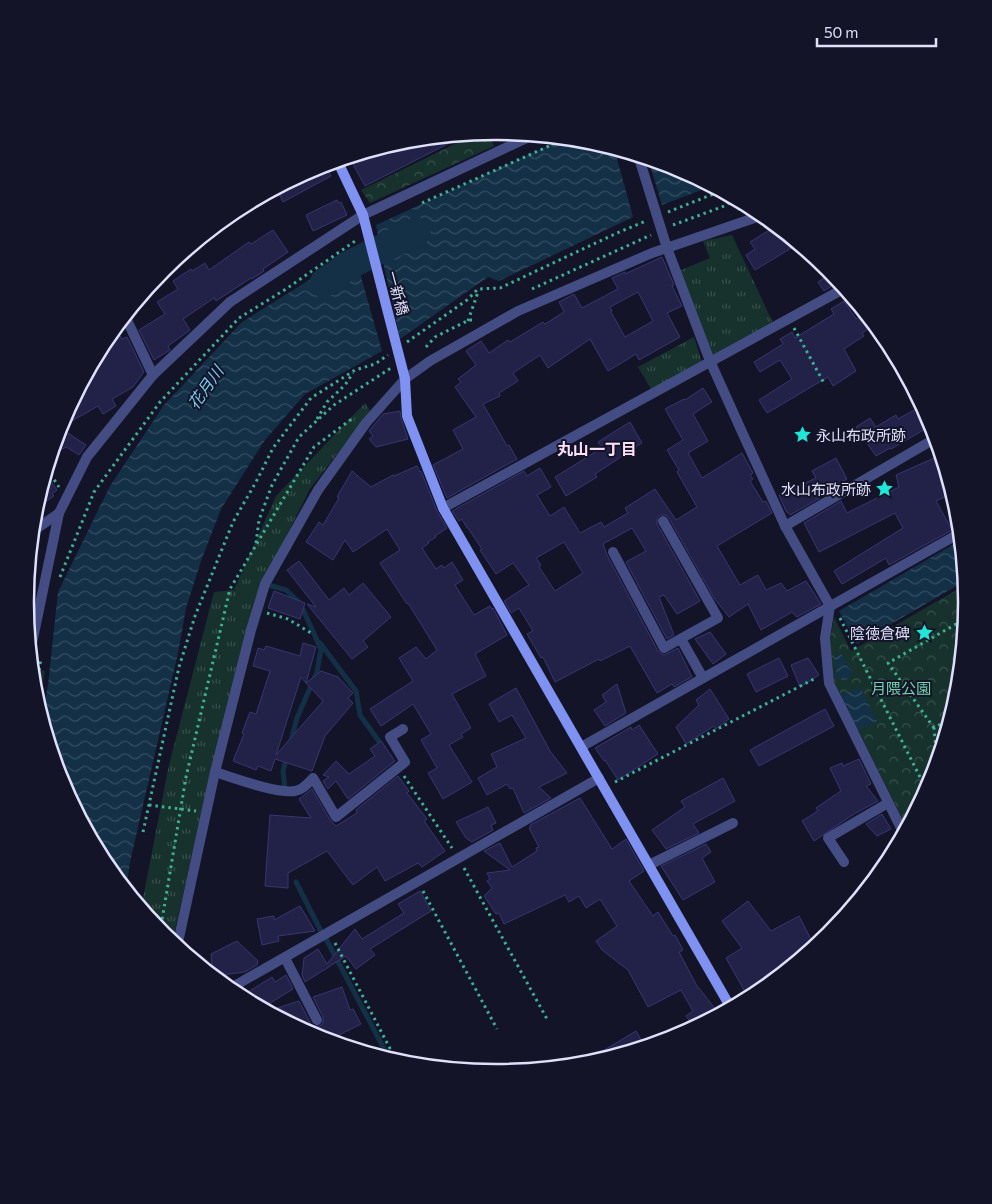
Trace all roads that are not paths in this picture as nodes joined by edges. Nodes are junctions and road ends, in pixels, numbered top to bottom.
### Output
1 (521, 141) edge
2 (640, 163) edge
3 (341, 166) edge
4 (363, 215) junction
5 (753, 218) edge
6 (666, 248) junction
7 (838, 291) edge
8 (128, 322) edge
9 (710, 361) junction
10 (153, 375) junction
11 (405, 379) junction
12 (930, 442) edge
13 (443, 508) junction
14 (59, 513) junction
15 (663, 521) dead end
16 (41, 526) edge
17 (785, 526) junction
18 (953, 536) edge
19 (612, 552) dead end
20 (830, 606) junction
21 (35, 629) edge
22 (681, 639) junction
23 (703, 678) junction
24 (403, 729) dead end
25 (581, 747) junction
26 (215, 772) junction
27 (599, 778) junction
28 (888, 803) junction
29 (733, 823) dead end
30 (900, 826) edge
31 (844, 862) dead end
32 (648, 865) junction
33 (179, 938) edge
34 (285, 958) junction
35 (237, 985) edge
36 (727, 1002) edge
37 (317, 1020) dead end

1 - 4 street
2 - 6 street, bridge
3 - 4 street, 一新橋
4 - 10 street
4 - 11 street, 一新橋, bridge
5 - 6 street
6 - 9 street
6 - 11 street
7 - 9 street
8 - 10 street
9 - 13 street
9 - 17 street
10 - 14 street
11 - 13 street, 一新橋
11 - 26 street
12 - 17 street
13 - 25 street, 一新橋
14 - 16 street
14 - 21 street
15 - 22 street
17 - 20 street
18 - 20 street
19 - 22 street
20 - 23 street
20 - 28 street
22 - 23 street
23 - 25 street
24 - 26 street
25 - 27 street, 一新橋
26 - 33 street
27 - 32 street, 一新橋
27 - 34 street
28 - 30 street
28 - 31 street
29 - 32 street
32 - 36 street, 一新橋
34 - 35 street
34 - 37 street

